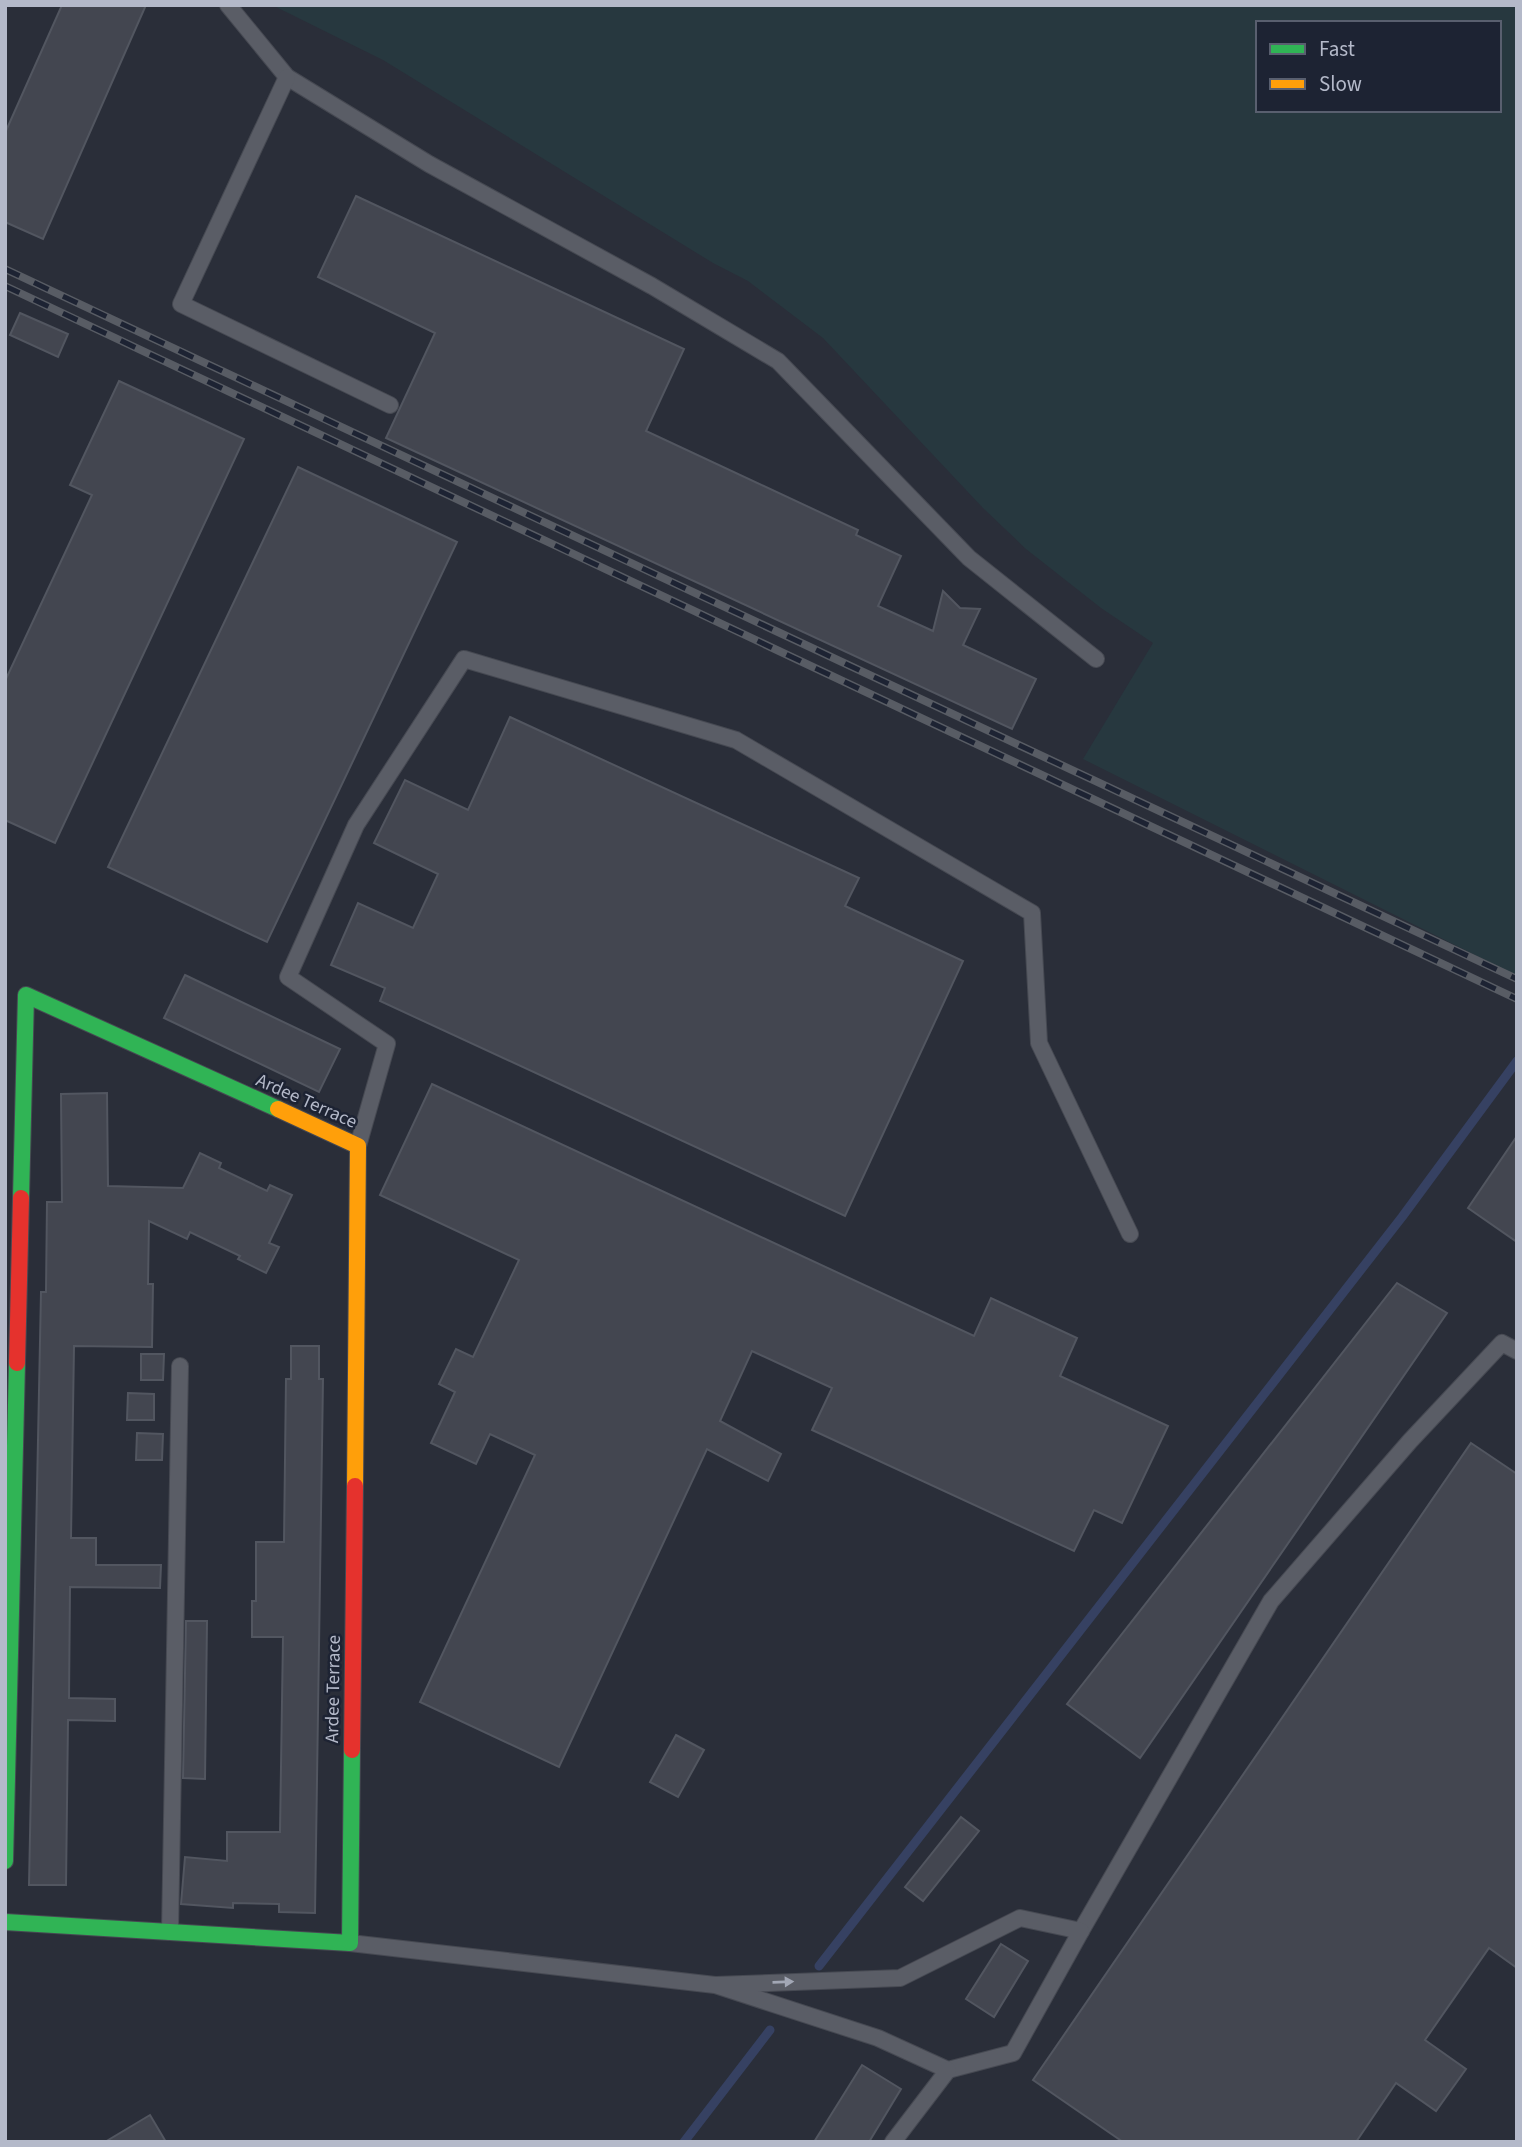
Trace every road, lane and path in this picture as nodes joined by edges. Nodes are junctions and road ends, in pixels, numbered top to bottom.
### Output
1 (228, 5) edge
2 (287, 78) junction
3 (390, 405) dead end
4 (1096, 659) dead end
5 (358, 1146) junction
6 (1130, 1234) dead end
7 (1517, 1351) edge
8 (180, 1366) dead end
9 (7, 1736) edge
10 (5, 1861) edge
11 (5, 1922) edge
12 (1081, 1931) junction
13 (170, 1932) junction
14 (350, 1943) junction
15 (715, 1985) junction
16 (948, 2070) junction
17 (893, 2142) edge

1 - 2 lane
2 - 3 lane
2 - 4 lane
5 - 6 lane
5 - 9 street, Ardee Terrace
5 - 14 street, Ardee Terrace
7 - 12 lane
8 - 13 lane
9 - 10 street, Ardee Terrace
11 - 13 street
15 -> 12 lane
12 - 16 lane
13 - 14 street
14 - 15 lane
15 - 16 lane
16 - 17 lane

